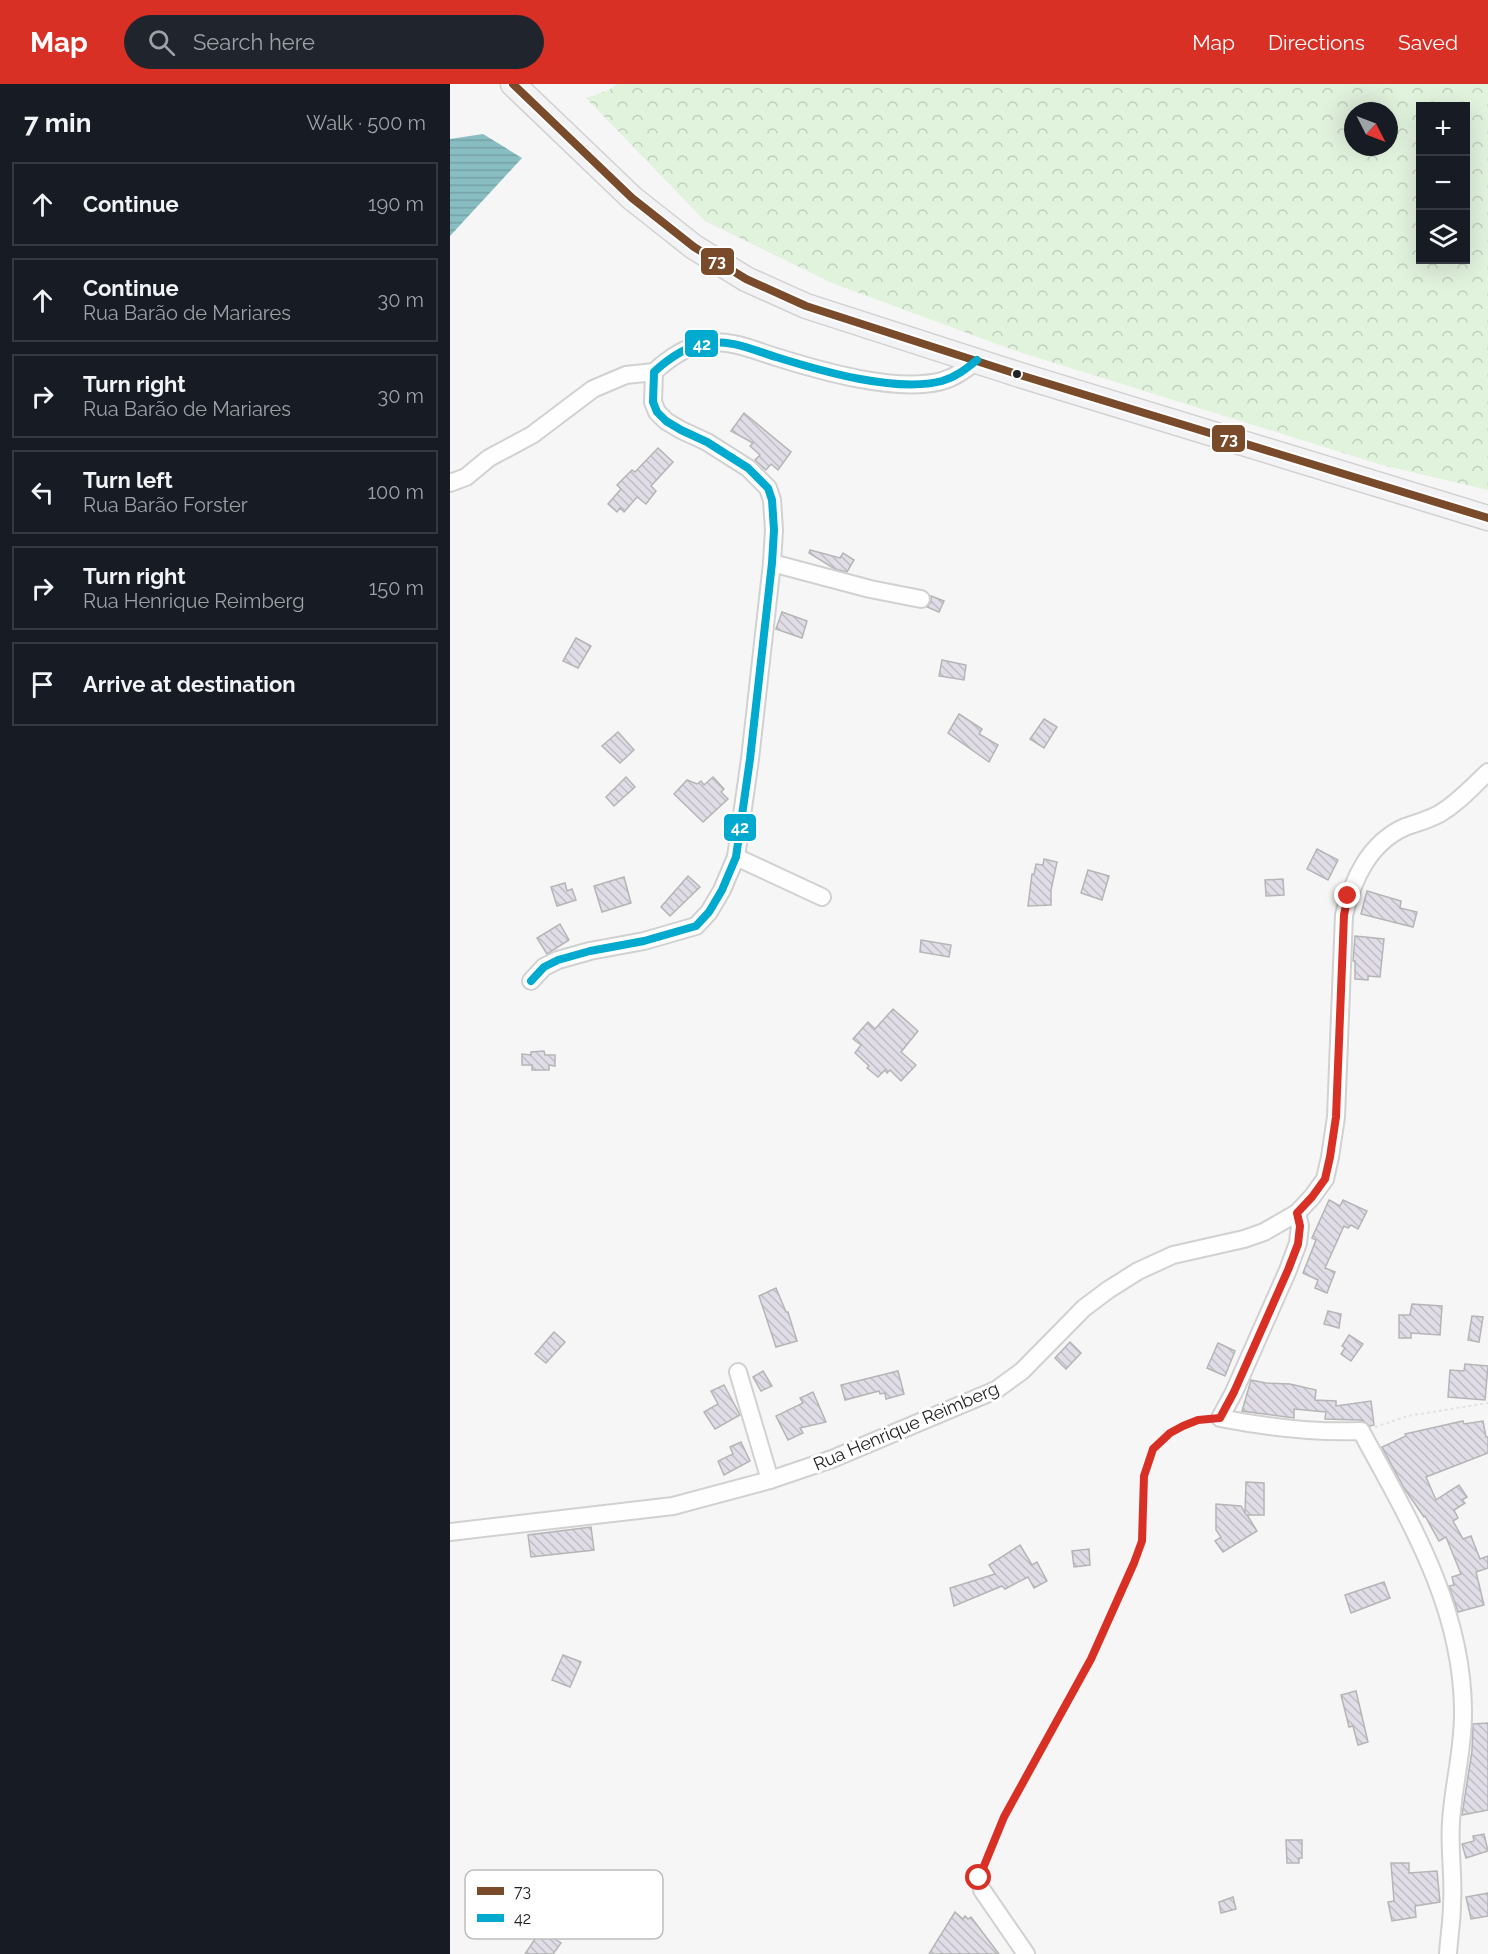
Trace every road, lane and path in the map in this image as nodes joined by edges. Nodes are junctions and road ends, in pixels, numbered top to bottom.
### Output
1 (513, 84) edge
2 (976, 360) junction
3 (654, 372) junction
4 (450, 483) edge
5 (1488, 518) edge
6 (772, 563) junction
7 (921, 598) dead end
8 (1488, 772) edge
9 (736, 857) junction
10 (822, 897) dead end
11 (531, 981) dead end
12 (1297, 1213) junction
13 (738, 1372) dead end
14 (1488, 1403) edge
15 (1220, 1418) junction
16 (1361, 1431) junction
17 (770, 1480) junction
18 (450, 1532) edge
19 (982, 1890) joint
20 (1024, 1953) edge
21 (1448, 1954) edge

1 - 2 main road
2 - 3 street
2 - 5 main road
3 - 4 street
3 - 6 street
6 - 7 street
6 - 9 street
8 - 12 street, Rua Henrique Reimberg
9 - 10 street
9 - 11 street
12 - 15 street
12 - 17 street, Rua Henrique Reimberg
13 - 17 street
14 - 16 path
15 - 16 street
15 - 19 path
16 - 21 street
17 - 18 street, Rua Henrique Reimberg
19 - 20 street

